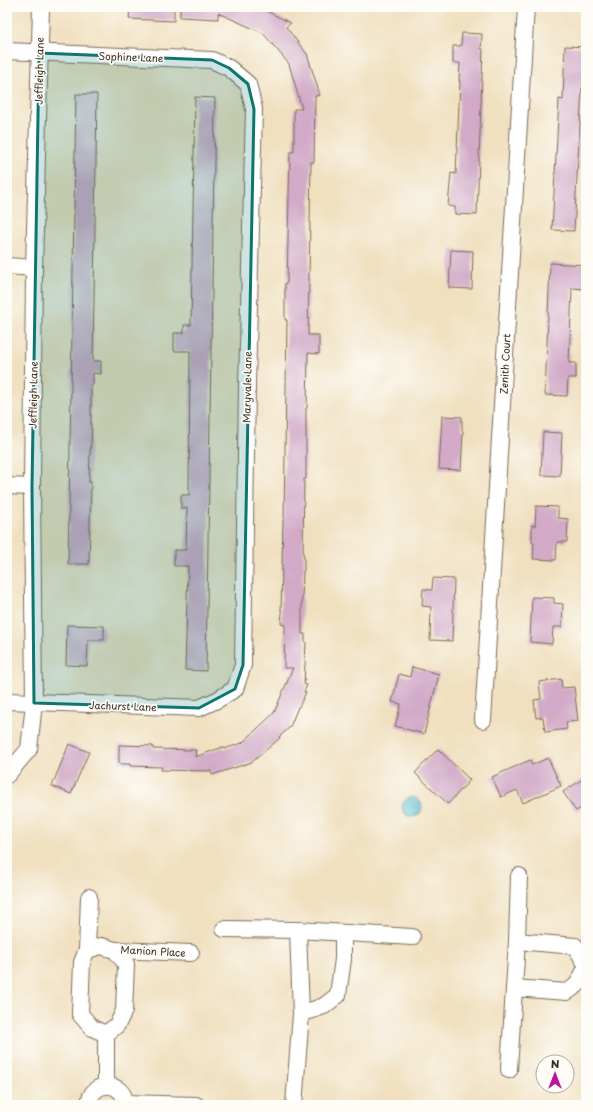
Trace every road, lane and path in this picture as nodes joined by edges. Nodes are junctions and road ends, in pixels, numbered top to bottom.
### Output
1 (41, 7) edge
2 (526, 7) edge
3 (7, 51) edge
4 (39, 53) junction
5 (248, 84) joint
6 (7, 266) edge
7 (34, 268) junction
8 (7, 486) edge
9 (32, 487) junction
10 (235, 689) joint
11 (7, 701) edge
12 (34, 703) junction
13 (483, 720) dead end
14 (7, 776) edge
15 (519, 876) dead end
16 (89, 897) dead end
17 (224, 929) dead end
18 (298, 930) junction
19 (344, 934) junction
20 (412, 937) dead end
21 (517, 941) junction
22 (87, 950) junction
23 (115, 950) junction
24 (191, 953) dead end
25 (586, 964) edge
26 (586, 968) edge
27 (514, 988) junction
28 (301, 1014) junction
29 (106, 1034) junction
30 (509, 1070) dead end
31 (106, 1085) junction
32 (125, 1104) edge
33 (89, 1105) edge
34 (196, 1105) edge
35 (294, 1105) edge

1 - 4 street, Jeffleigh Lane
2 - 13 street, Zenith Court
3 - 4 street, Sophine Lane
4 - 5 street, Sophine Lane
4 - 7 street, Jeffleigh Lane
5 - 10 street, Maryvale Lane
6 - 7 street
7 - 9 street, Jeffleigh Lane
8 - 9 street
9 - 12 street, Jeffleigh Lane
10 - 12 street, Jachurst Lane
11 - 12 street, Jachurst Lane
12 - 14 street, Jeffleigh Lane
15 - 21 street
16 - 22 street
17 - 18 street
18 - 19 street
18 - 28 street
19 - 20 street
19 - 28 street
21 - 25 street
21 - 27 street
22 - 23 street, Manion Place
22 - 29 street
23 - 24 street, Manion Place
23 - 29 street, Manion Place
26 - 27 street
27 - 30 street
28 - 35 street
29 - 31 street
31 - 32 street
31 - 33 street
32 - 34 street

